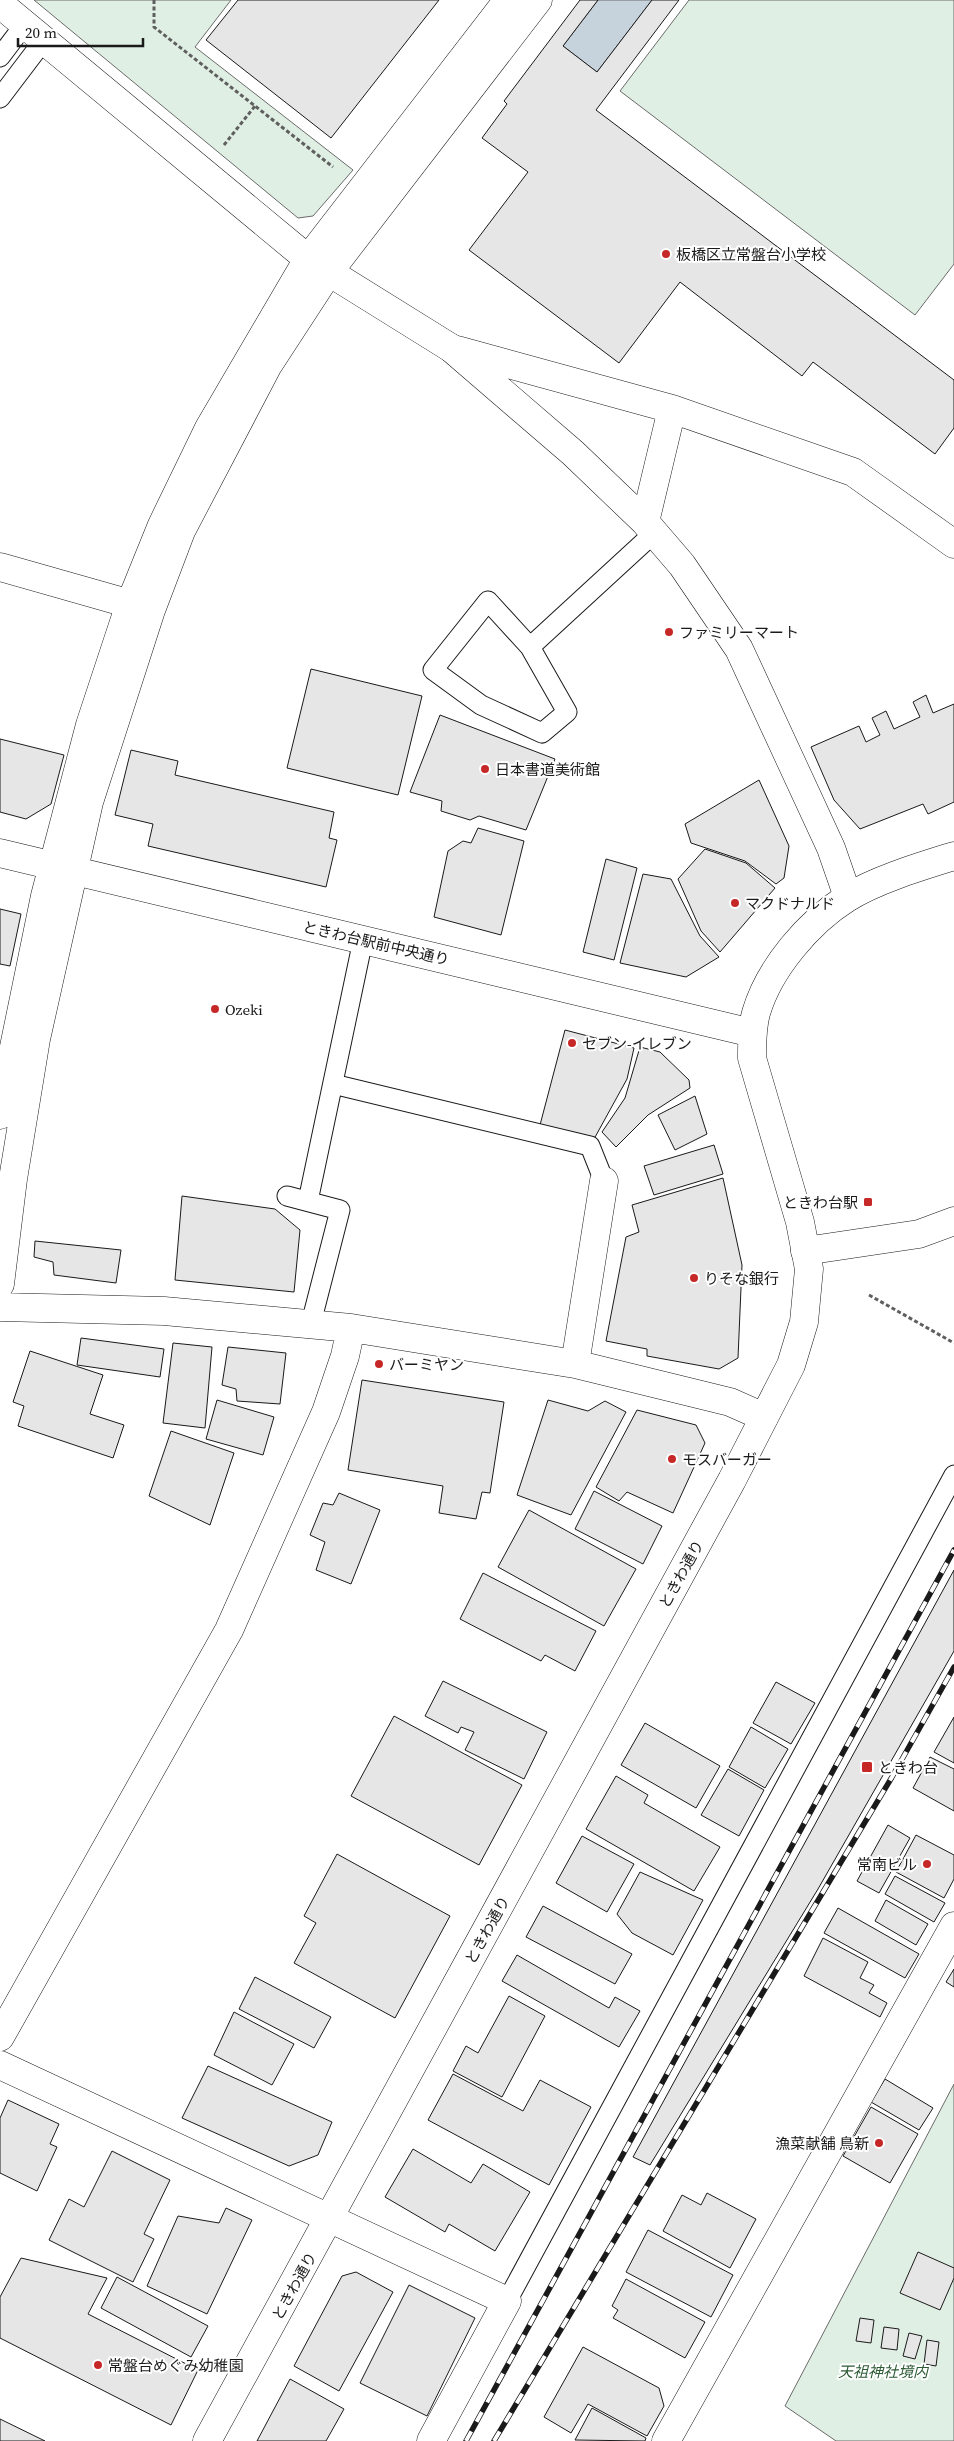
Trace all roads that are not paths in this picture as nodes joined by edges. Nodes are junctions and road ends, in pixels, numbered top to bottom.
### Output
1 (508, 0) edge
2 (538, 0) edge
3 (0, 4) edge
4 (35, 32) junction
5 (0, 57) edge
6 (0, 98) edge
7 (318, 266) junction
8 (451, 348) junction
9 (672, 409) junction
10 (649, 528) junction
11 (954, 544) edge
12 (0, 568) edge
13 (141, 607) junction
14 (530, 647) junction
15 (0, 854) edge
16 (954, 856) edge
17 (63, 869) junction
18 (848, 897) junction
19 (363, 940) junction
20 (752, 1033) junction
21 (333, 1084) junction
22 (0, 1115) edge
23 (604, 1181) joint
24 (287, 1196) dead end
25 (308, 1201) junction
26 (954, 1221) edge
27 (805, 1251) junction
28 (0, 1284) edge
29 (0, 1307) edge
30 (311, 1323) junction
31 (351, 1328) junction
32 (575, 1364) junction
33 (764, 1417) junction
34 (954, 1475) edge
35 (954, 1926) edge
36 (0, 2038) edge
37 (0, 2065) edge
38 (330, 2219) junction
39 (507, 2301) junction
40 (208, 2441) edge
41 (431, 2441) edge
42 (666, 2441) edge

1 - 7 street
2 - 7 street
3 - 4 street
4 - 5 lane
4 - 6 lane
4 - 7 street
7 - 8 street
7 - 13 street
8 - 9 street
8 - 10 street
9 - 10 street
9 - 11 street
10 - 14 lane
10 - 18 street
12 - 13 street
13 - 17 street
14 - 14 lane
15 - 17 street, ときわ台駅前中央通り
16 - 18 street, ときわ通り
17 - 19 street, ときわ台駅前中央通り
17 - 22 street
17 - 28 street
18 - 20 street, ときわ通り
19 - 20 street, ときわ台駅前中央通り
19 - 21 lane
20 - 27 street, ときわ通り
21 - 23 lane
21 - 25 lane
23 - 32 street
24 - 25 lane
25 - 30 lane
26 - 27 street
27 - 33 street, ときわ通り
29 - 30 street
30 - 31 street
31 - 32 street
31 - 36 street
32 - 33 street
33 - 38 street, ときわ通り
34 - 39 lane
35 - 42 street
37 - 38 street
38 - 39 street
38 - 40 street, ときわ通り
39 - 41 street

